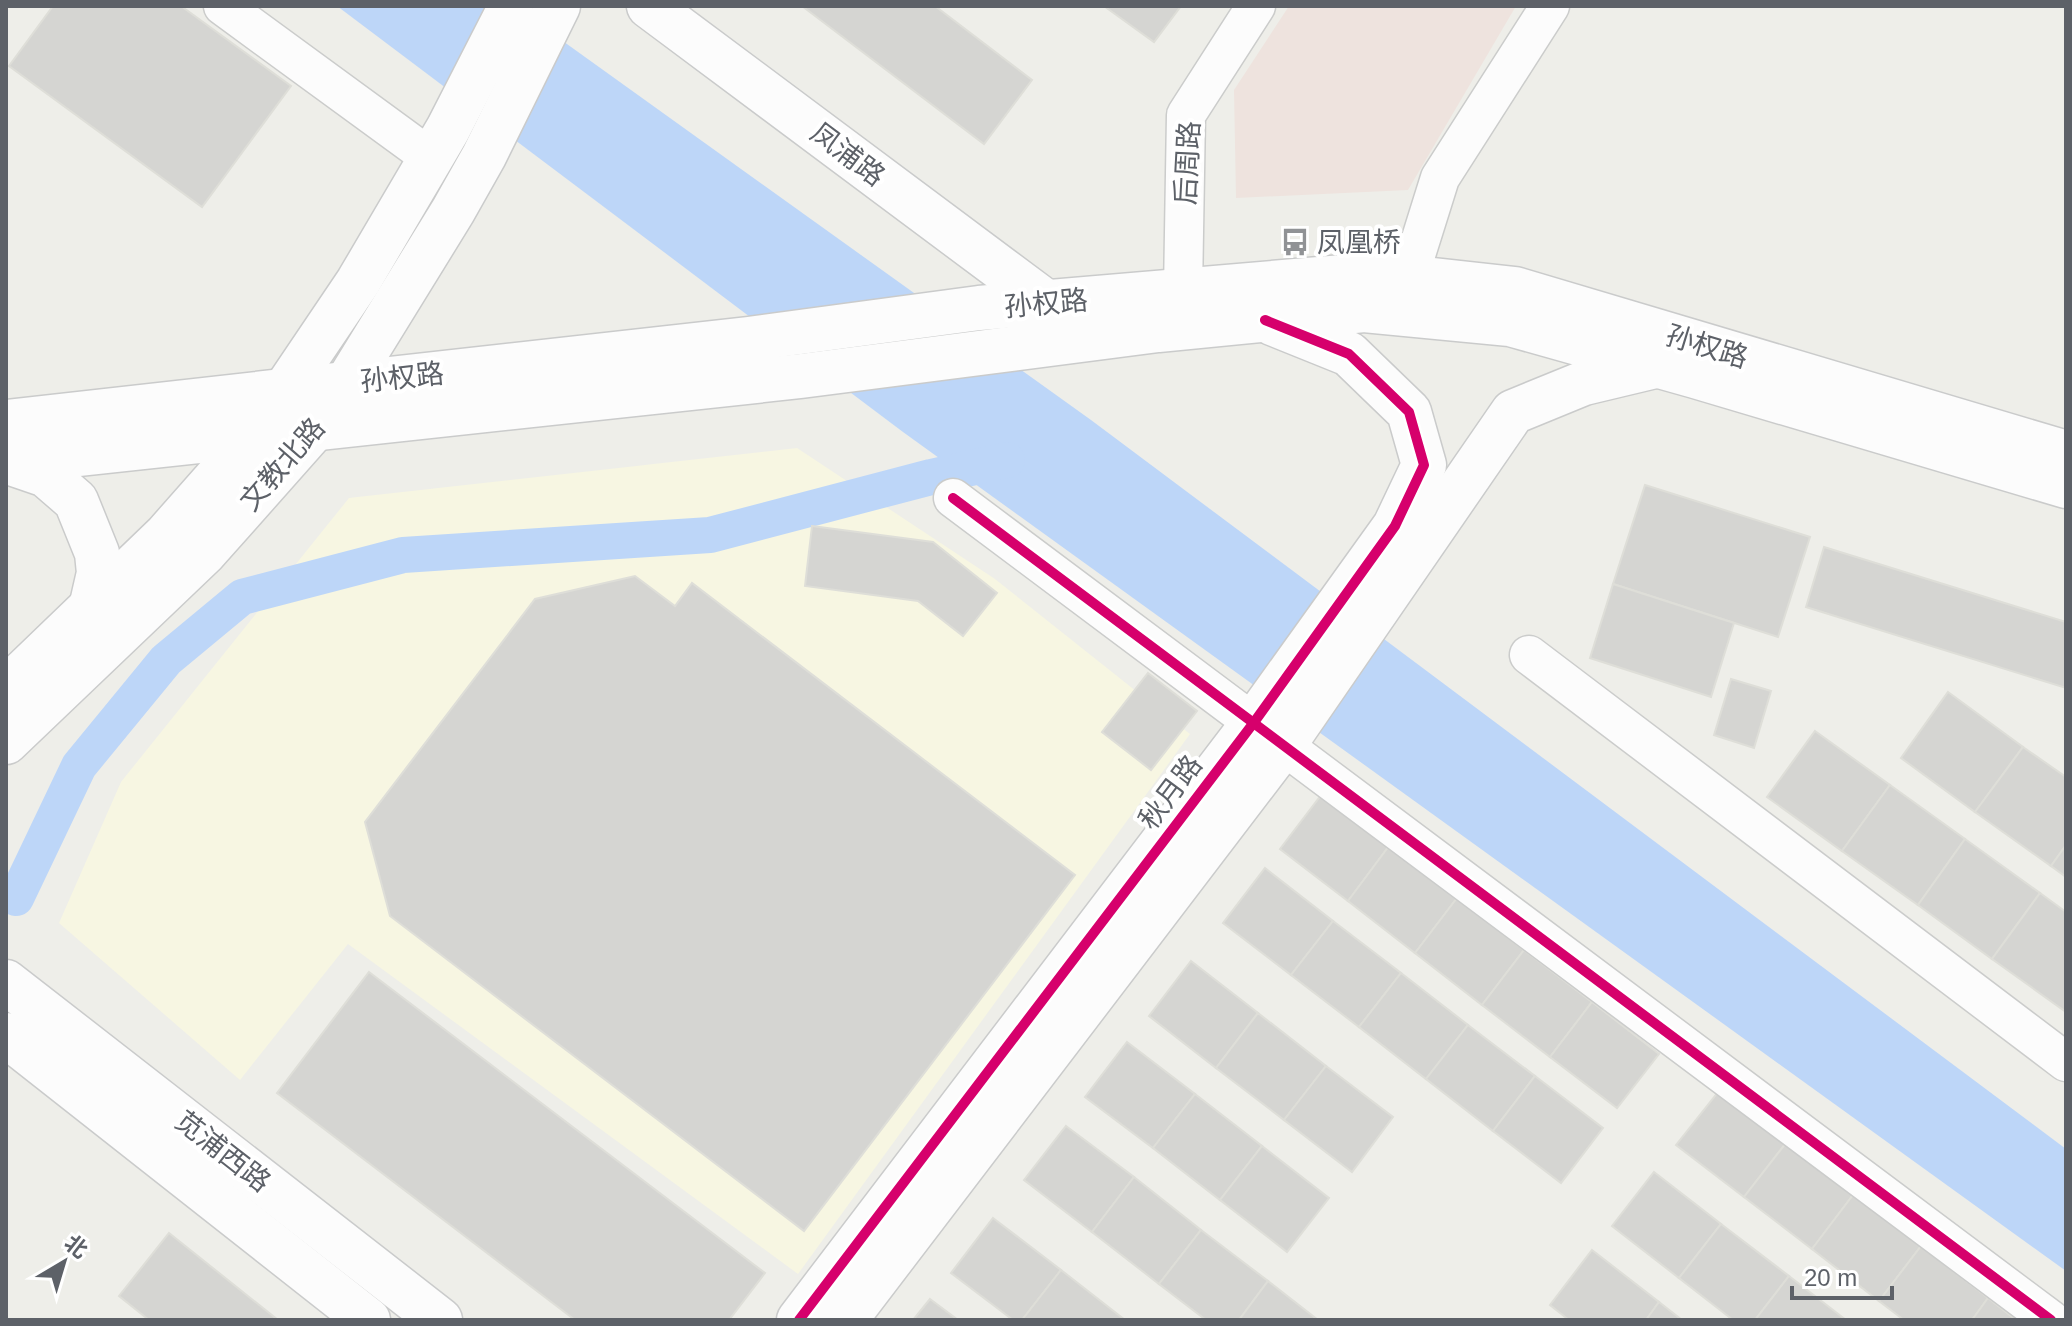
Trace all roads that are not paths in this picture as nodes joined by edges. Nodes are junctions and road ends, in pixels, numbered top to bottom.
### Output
1 (223, 6) edge
2 (511, 6) edge
3 (649, 6) edge
4 (1256, 6) edge
5 (1550, 6) edge
6 (557, 9) edge
7 (440, 143) junction
8 (1409, 277) junction
9 (1183, 291) junction
10 (1047, 303) junction
11 (1265, 320) junction
12 (1658, 365) junction
13 (347, 383) junction
14 (288, 390) junction
15 (316, 427) junction
16 (256, 433) junction
17 (7, 449) edge
18 (2066, 453) edge
19 (2066, 486) edge
20 (953, 498) dead end
21 (1406, 539) junction
22 (91, 608) junction
23 (1529, 655) dead end
24 (6, 689) edge
25 (1269, 733) junction
26 (6, 742) edge
27 (6, 982) edge
28 (6, 1035) edge
29 (2066, 1062) edge
30 (368, 1320) edge
31 (440, 1320) edge
32 (799, 1320) edge
33 (845, 1320) edge
34 (2051, 1320) edge

1 - 7 street
2 - 7 street, 文教北路
3 - 10 street, 凤浦路
4 - 9 street, 后周路
5 - 8 street
6 - 13 street, 文教北路
7 - 14 street, 文教北路
8 - 9 street, 孙权路
8 - 18 street, 孙权路
9 - 10 street, 孙权路
10 - 13 street, 孙权路
11 - 12 street, 孙权路
11 - 15 street, 孙权路
11 - 21 street, 秋月路
12 - 19 street, 孙权路
12 - 21 street, 秋月路
13 - 14 street, 孙权路
13 - 15 street, 文教北路
14 - 16 street, 文教北路
14 - 17 street, 孙权路
15 - 16 street, 孙权路
15 - 26 street, 文教北路
16 - 17 street, 孙权路
16 - 22 street, 文教北路
17 - 22 street
20 - 25 street
21 - 25 street, 秋月路
22 - 24 street, 文教北路
23 - 29 street
25 - 32 street, 秋月路
25 - 33 street, 秋月路
25 - 34 street
27 - 31 street, 苋浦西路
28 - 30 street, 苋浦西路

